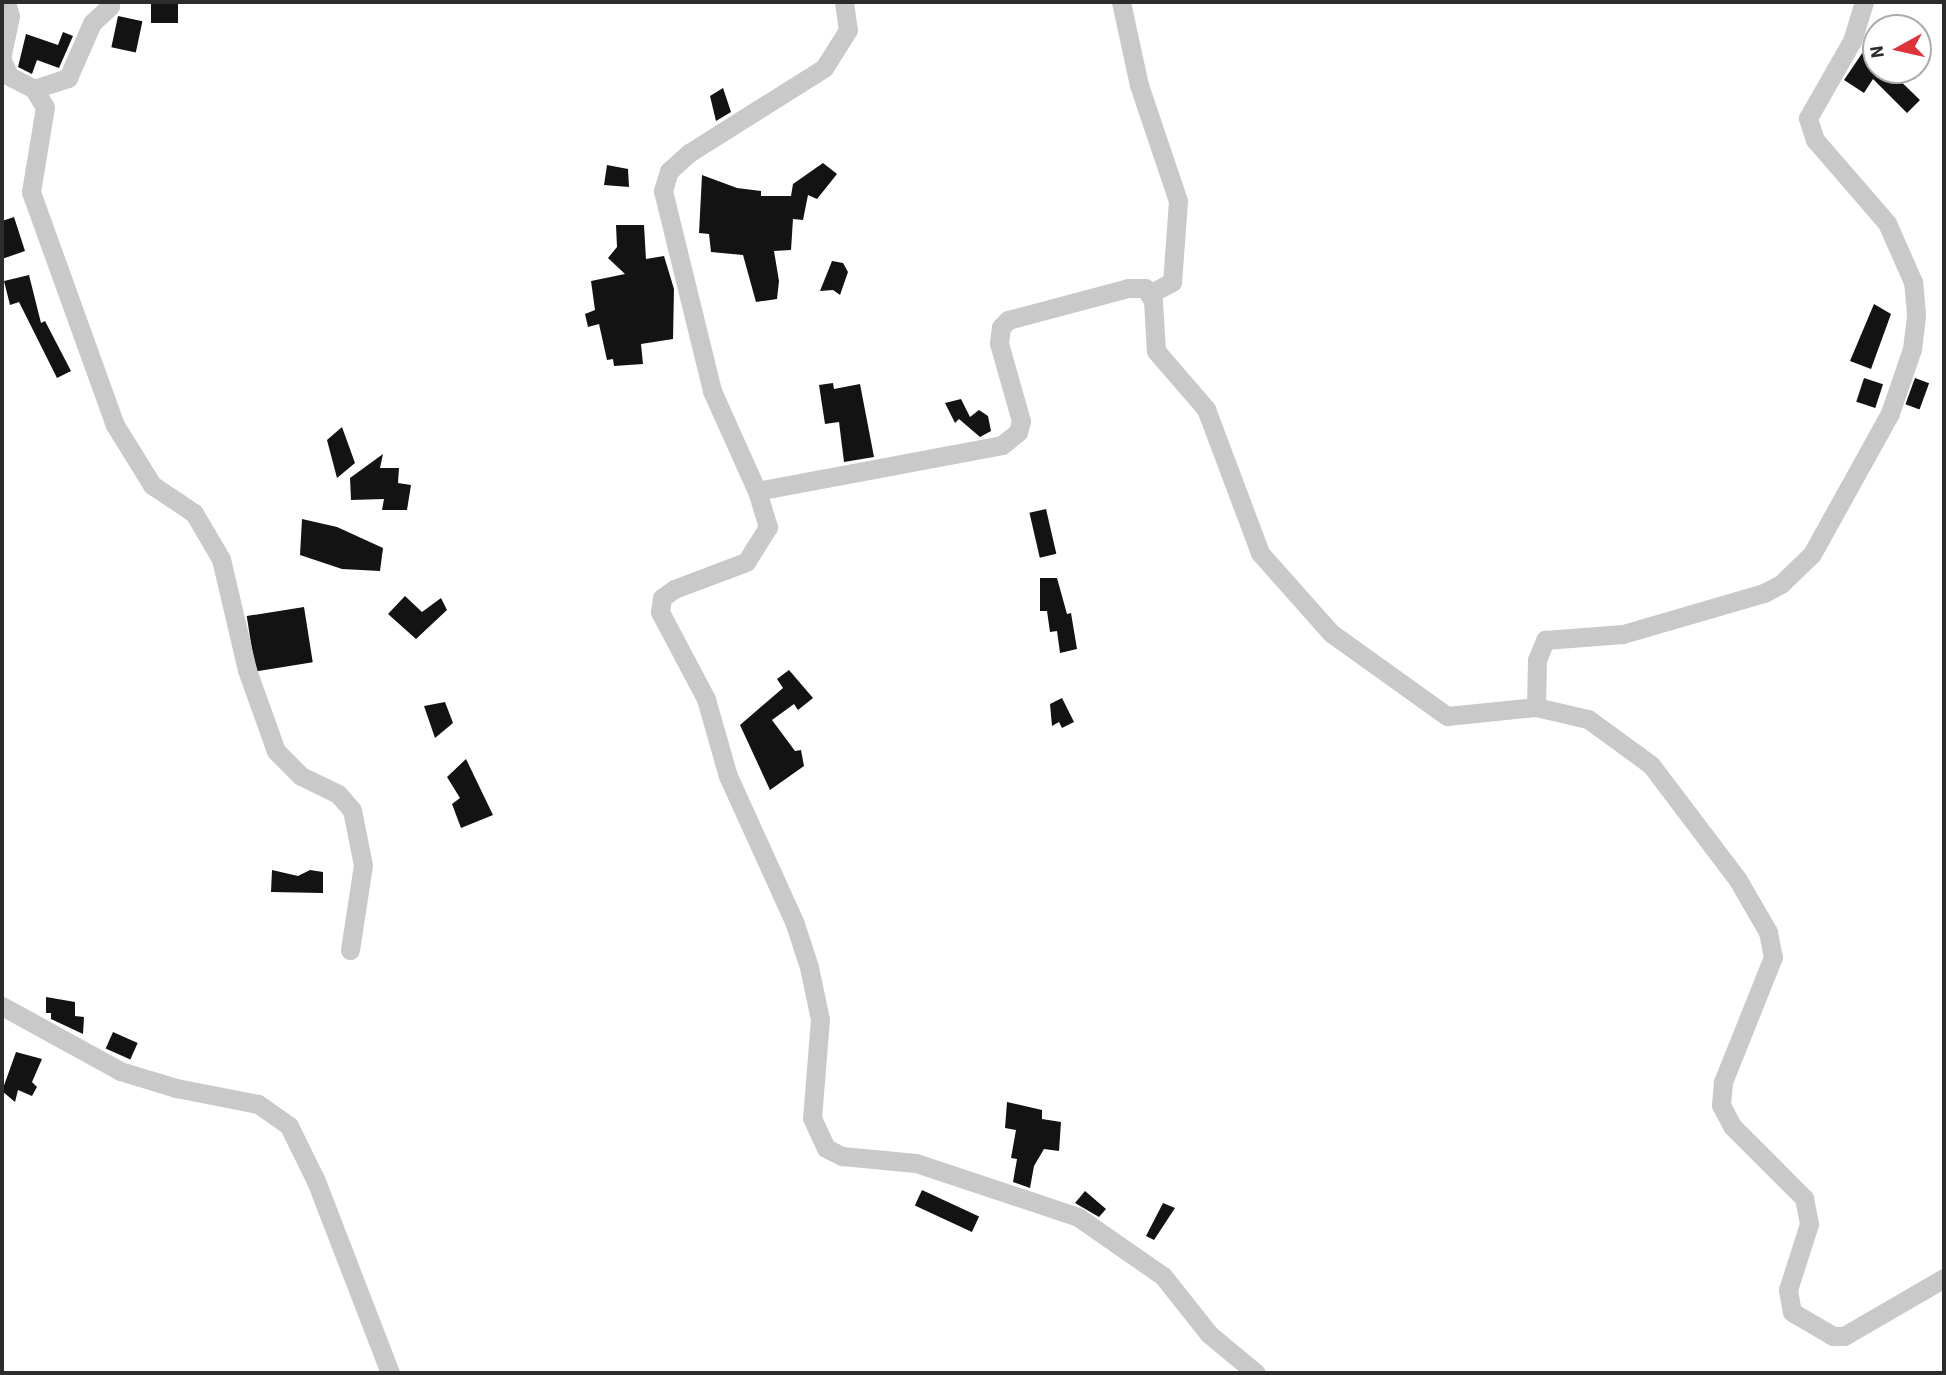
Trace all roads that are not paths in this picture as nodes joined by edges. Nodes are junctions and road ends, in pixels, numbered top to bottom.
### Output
1 (6, 2) edge
2 (844, 2) edge
3 (1121, 2) edge
4 (1864, 2) edge
5 (110, 6) dead end
6 (2, 54) edge
7 (2, 60) edge
8 (34, 89) junction
9 (1151, 293) junction
10 (757, 491) junction
11 (1536, 707) junction
12 (350, 950) dead end
13 (2, 1006) edge
14 (1944, 1278) edge
15 (390, 1373) edge
16 (1256, 1373) edge

1 - 6 street
2 - 10 street
3 - 9 street
4 - 11 street
5 - 8 street
7 - 8 street
8 - 12 street
9 - 10 street
9 - 11 street
10 - 16 street
11 - 14 street
13 - 15 street

